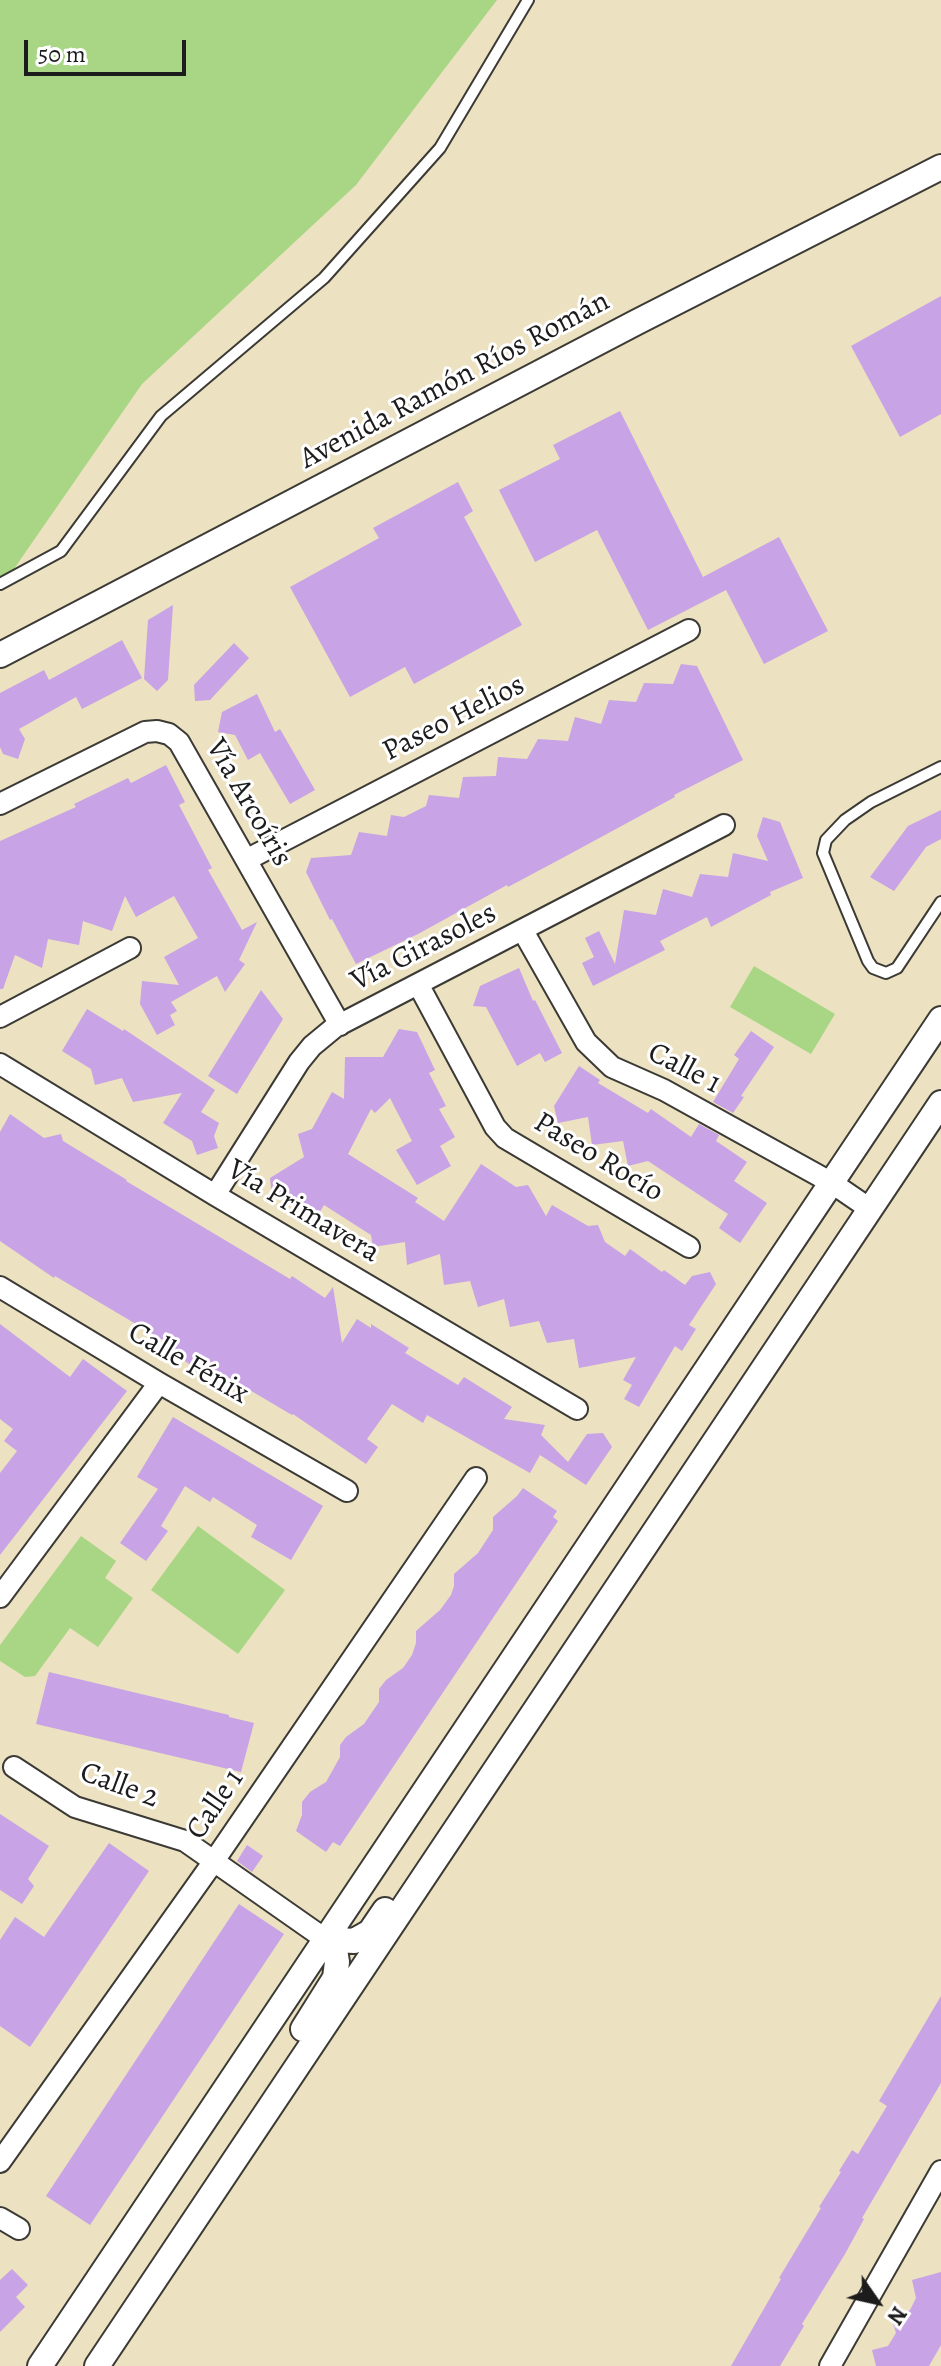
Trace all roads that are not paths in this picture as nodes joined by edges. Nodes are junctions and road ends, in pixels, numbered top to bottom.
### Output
1 (528, 0) edge
2 (941, 167) edge
3 (0, 584) edge
4 (689, 630) dead end
5 (0, 655) edge
6 (941, 767) edge
7 (0, 804) edge
8 (724, 825) dead end
9 (246, 860) junction
10 (941, 902) edge
11 (523, 931) junction
12 (130, 948) dead end
13 (418, 984) junction
14 (0, 1017) edge
15 (941, 1019) edge
16 (340, 1025) junction
17 (0, 1064) edge
18 (941, 1103) edge
19 (832, 1183) junction
20 (215, 1195) junction
21 (870, 1209) junction
22 (689, 1247) dead end
23 (0, 1287) edge
24 (159, 1383) junction
25 (577, 1409) dead end
26 (476, 1478) dead end
27 (347, 1491) dead end
28 (0, 1597) edge
29 (14, 1767) dead end
30 (447, 1842) junction
31 (214, 1861) junction
32 (325, 1939) junction
33 (266, 2113) junction
34 (0, 2162) edge
35 (941, 2171) edge
36 (0, 2218) edge
37 (19, 2229) dead end
38 (40, 2366) edge
39 (97, 2366) edge
40 (830, 2366) edge

1 - 3 lane
2 - 5 street, Avenida Ramón Ríos Román
4 - 9 street, Paseo Helios
6 - 10 lane
7 - 9 street, Vía Arcoíris
8 - 11 street, Vía Girasoles
9 - 16 street, Vía Arcoíris
11 - 13 street, Vía Girasoles
11 - 19 street, Calle 1
12 - 14 street
13 - 16 street, Vía Girasoles
13 - 22 street, Paseo Rocío
15 - 19 street
16 - 20 street, Vía Girasoles
17 - 20 street, Vía Primavera
18 - 21 street
19 - 21 street, Calle 1
19 - 32 street
20 - 25 street, Vía Primavera
21 - 30 street
23 - 24 street, Calle Fénix
24 - 27 street, Calle Fénix
24 - 28 street
26 - 31 street, Calle 1
29 - 31 street, Calle 2
30 - 32 street
30 - 33 street
31 - 32 street, Calle 2
31 - 34 street, Calle 1
32 - 33 street
32 - 38 street
33 - 39 street
35 - 40 street
36 - 37 street

